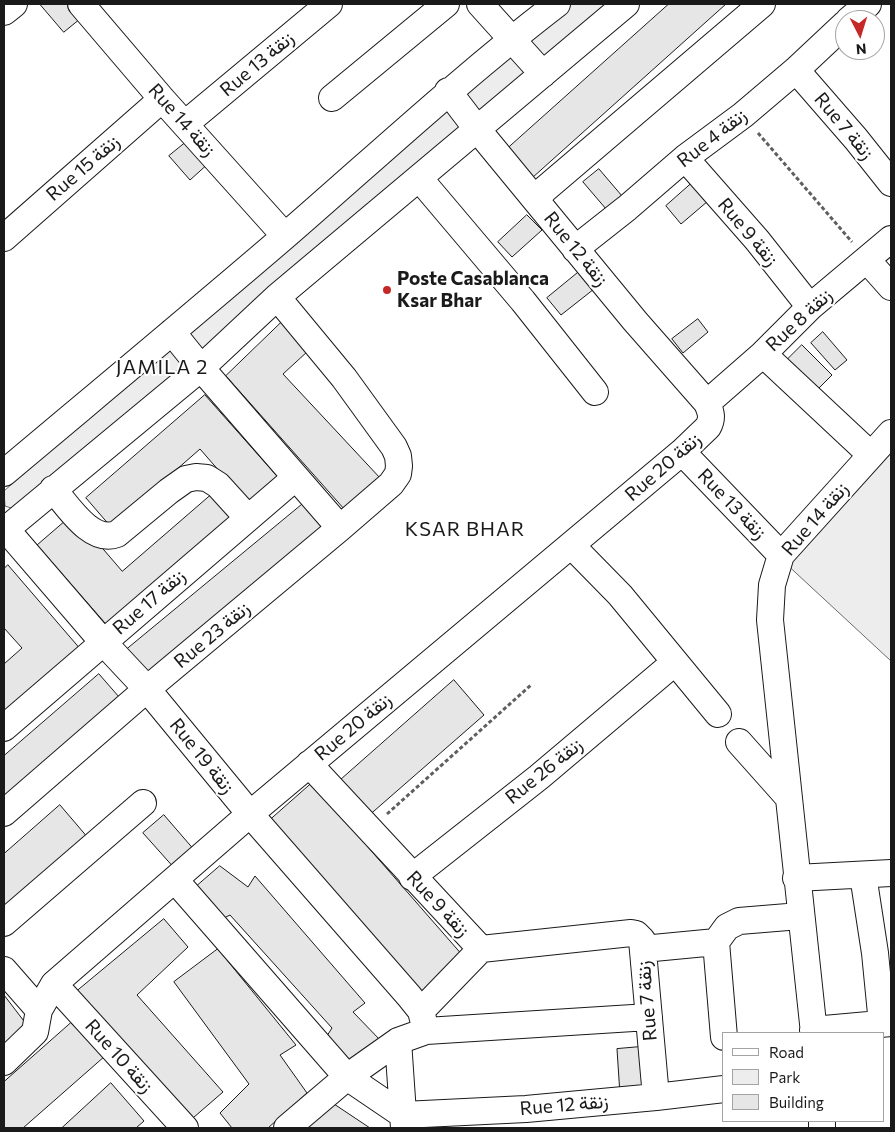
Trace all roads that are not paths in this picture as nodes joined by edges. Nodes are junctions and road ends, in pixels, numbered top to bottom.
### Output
1 (14, 4) edge
2 (81, 4) edge
3 (329, 4) edge
4 (446, 4) edge
5 (480, 4) edge
6 (557, 4) edge
7 (626, 4) edge
8 (762, 4) edge
9 (4, 12) edge
10 (835, 33) edge
11 (510, 40) junction
12 (796, 70) junction
13 (543, 74) junction
14 (448, 91) junction
15 (332, 98) dead end
16 (162, 99) junction
17 (185, 124) junction
18 (477, 129) junction
19 (685, 158) junction
20 (418, 178) junction
21 (891, 183) edge
22 (536, 199) junction
23 (285, 236) junction
24 (4, 238) edge
25 (891, 239) edge
26 (575, 248) junction
27 (867, 260) junction
28 (891, 287) edge
29 (277, 297) junction
30 (810, 307) junction
31 (172, 332) junction
32 (762, 354) junction
33 (201, 368) junction
34 (594, 392) dead end
35 (707, 403) junction
36 (891, 433) edge
37 (682, 452) junction
38 (871, 455) junction
39 (4, 473) edge
40 (296, 478) junction
41 (53, 489) junction
42 (248, 518) junction
43 (340, 528) junction
44 (4, 529) edge
45 (571, 545) junction
46 (782, 555) junction
47 (103, 642) junction
48 (674, 663) junction
49 (147, 689) junction
50 (718, 714) dead end
51 (4, 728) edge
52 (739, 742) dead end
53 (309, 764) junction
54 (788, 797) junction
55 (143, 803) dead end
56 (4, 813) edge
57 (250, 814) junction
58 (891, 873) edge
59 (863, 875) junction
60 (412, 877) junction
61 (796, 878) junction
62 (175, 880) junction
63 (800, 916) junction
64 (4, 923) edge
65 (609, 935) joint
66 (716, 942) junction
67 (480, 949) junction
68 (643, 949) junction
69 (883, 952) edge
70 (4, 970) edge
71 (54, 984) junction
72 (39, 1010) junction
73 (649, 1017) junction
74 (423, 1021) junction
75 (886, 1023) edge
76 (724, 1032) edge
77 (814, 1032) edge
78 (398, 1041) junction
79 (4, 1062) edge
80 (347, 1077) junction
81 (722, 1089) edge
82 (656, 1097) junction
83 (404, 1122) edge
84 (174, 1125) edge
85 (287, 1128) edge

1 - 9 street
2 - 16 street, Rue 14 زنقة
3 - 17 street, Rue 13 زنقة
4 - 15 street
5 - 11 street
6 - 11 street
7 - 13 street
8 - 22 street
10 - 12 street, Rue 4 زنقة
11 - 13 street
11 - 14 street
12 - 19 street, Rue 4 زنقة
12 - 21 street, Rue 7 زنقة
13 - 18 street
14 - 18 street, Rue 12 زنقة
14 - 23 street
16 - 17 street, Rue 14 زنقة
16 - 24 street, Rue 15 زنقة
17 - 23 street, Rue 14 زنقة
18 - 20 street
18 - 22 street, Rue 12 زنقة
19 - 26 street, Rue 4 زنقة
19 - 30 street, Rue 9 زنقة
20 - 29 street
20 - 34 street
22 - 26 street, Rue 12 زنقة
23 - 31 street
25 - 27 street, Rue 8 زنقة
26 - 35 street, Rue 12 زنقة
27 - 28 street
27 - 30 street, Rue 8 زنقة
29 - 33 street
29 - 43 street, Rue 23 زنقة
30 - 32 street, Rue 8 زنقة
31 - 33 street
31 - 39 street
32 - 35 street, Rue 8 زنقة
32 - 38 street
33 - 40 street
33 - 41 street
35 - 37 street, Rue 20 زنقة
36 - 38 street, Rue 14 زنقة
37 - 45 street, Rue 20 زنقة
37 - 46 street, Rue 13 زنقة
38 - 46 street, Rue 14 زنقة
40 - 42 street, Rue 17 زنقة
40 - 43 street
41 - 42 street
41 - 44 street
42 - 47 street, Rue 17 زنقة
43 - 49 street, Rue 23 زنقة
44 - 47 street, Rue 19 زنقة
45 - 48 street
45 - 53 street, Rue 20 زنقة
46 - 54 street, Rue 14 زنقة
47 - 49 street, Rue 19 زنقة
47 - 51 street, Rue 17 زنقة
48 - 50 street
48 - 60 street, Rue 26 زنقة
49 - 56 street, Rue 23 زنقة
49 - 57 street, Rue 19 زنقة
52 - 54 street
53 - 57 street, Rue 20 زنقة
53 - 60 street, Rue 9 زنقة
54 - 61 street, Rue 14 زنقة
55 - 64 street
57 - 62 street, Rue 20 زنقة
57 - 74 street, Rue 19 زنقة
58 - 59 street
59 - 61 street
59 - 69 street
60 - 67 street, Rue 9 زنقة
61 - 63 street, Rue 14 زنقة
62 - 71 street, Rue 20 زنقة
62 - 80 street
63 - 66 street
63 - 77 street, Rue 14 زنقة
65 - 67 street, Rue 9 زنقة
65 - 68 street, Rue 7 زنقة
66 - 68 street
66 - 76 street
67 - 74 street
68 - 73 street, Rue 7 زنقة
69 - 75 street
70 - 72 street
71 - 72 street, Rue 20 زنقة
71 - 84 street, Rue 10 زنقة
72 - 79 street, Rue 20 زنقة
73 - 74 street
73 - 82 street, Rue 7 زنقة
74 - 78 street
75 - 77 street
78 - 80 street
78 - 83 street
80 - 83 street
80 - 85 street
81 - 82 street, Rue 12 زنقة
82 - 83 street, Rue 12 زنقة

